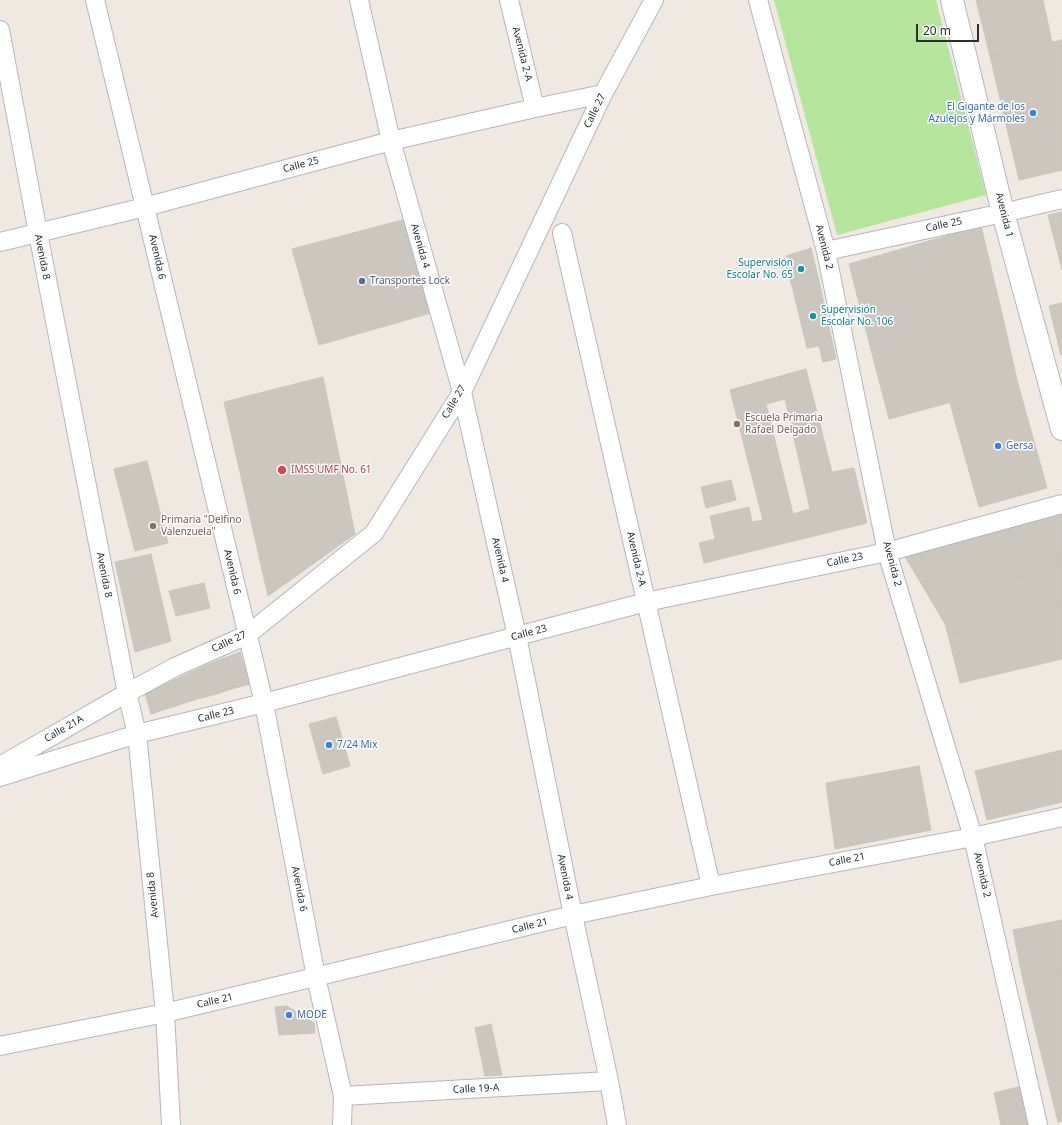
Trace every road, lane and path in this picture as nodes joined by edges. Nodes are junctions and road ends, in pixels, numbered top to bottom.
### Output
1 (95, 0) edge
2 (359, 0) edge
3 (509, 0) edge
4 (654, 0) edge
5 (758, 0) edge
6 (952, 0) edge
7 (0, 30) edge
8 (603, 94) junction
9 (535, 108) junction
10 (391, 141) junction
11 (1062, 199) edge
12 (145, 207) junction
13 (1003, 213) junction
14 (38, 233) junction
15 (562, 233) dead end
16 (0, 242) edge
17 (826, 251) junction
18 (462, 392) junction
19 (1062, 429) edge
20 (1062, 504) edge
21 (887, 552) junction
22 (646, 602) junction
23 (247, 635) junction
24 (517, 636) junction
25 (127, 693) junction
26 (264, 703) junction
27 (137, 734) junction
28 (0, 766) edge
29 (0, 777) edge
30 (1062, 817) edge
31 (973, 837) junction
32 (711, 886) junction
33 (573, 915) junction
34 (316, 977) junction
35 (165, 1013) junction
36 (0, 1046) edge
37 (609, 1081) junction
38 (343, 1096) junction
39 (171, 1125) edge
40 (342, 1125) edge
41 (617, 1125) edge
42 (1038, 1125) edge

1 - 12 street, Avenida 6
2 - 10 street, Avenida 4
3 - 9 street, Avenida 2-A
4 - 8 street, Calle 27
5 - 17 street, Avenida 2
6 - 13 main road, Avenida 1
7 - 14 street, Avenida 8
8 - 9 street, Calle 25
8 - 18 street, Calle 27
9 - 10 street, Calle 25
10 - 12 street, Calle 25
10 - 18 street, Avenida 4
11 - 13 street, Calle 25
12 - 14 street, Calle 25
12 - 23 street, Avenida 6
13 - 17 street, Calle 25
13 - 19 main road, Avenida 1
14 - 16 street, Calle 25
14 - 25 street, Avenida 8
15 - 22 street, Avenida 2-A
17 - 21 street, Avenida 2
18 - 23 street, Calle 27
18 - 24 street, Avenida 4
20 - 21 street, Calle 23
21 - 22 street, Calle 23
21 - 31 street, Avenida 2
22 - 24 street, Calle 23
22 - 32 street, Avenida 2-A
23 - 25 street, Calle 27
23 - 26 street, Avenida 6
24 - 26 street, Calle 23
24 - 33 street, Avenida 4
25 - 27 street, Avenida 8
25 - 28 street, Calle 21A
26 - 27 street, Calle 23
26 - 34 street, Avenida 6
27 - 29 street, Calle 23
27 - 35 street, Avenida 8
30 - 31 street, Calle 21
31 - 32 street, Calle 21
31 - 42 street, Avenida 2
32 - 33 street, Calle 21
33 - 34 street, Calle 21
33 - 37 street, Avenida 4
34 - 35 street, Calle 21
34 - 38 street, Avenida 6
35 - 36 street, Calle 21
35 - 39 street, Avenida 8
37 - 38 street, Calle 19-A
37 - 41 street, Avenida 4
38 - 40 street, Avenida 6

